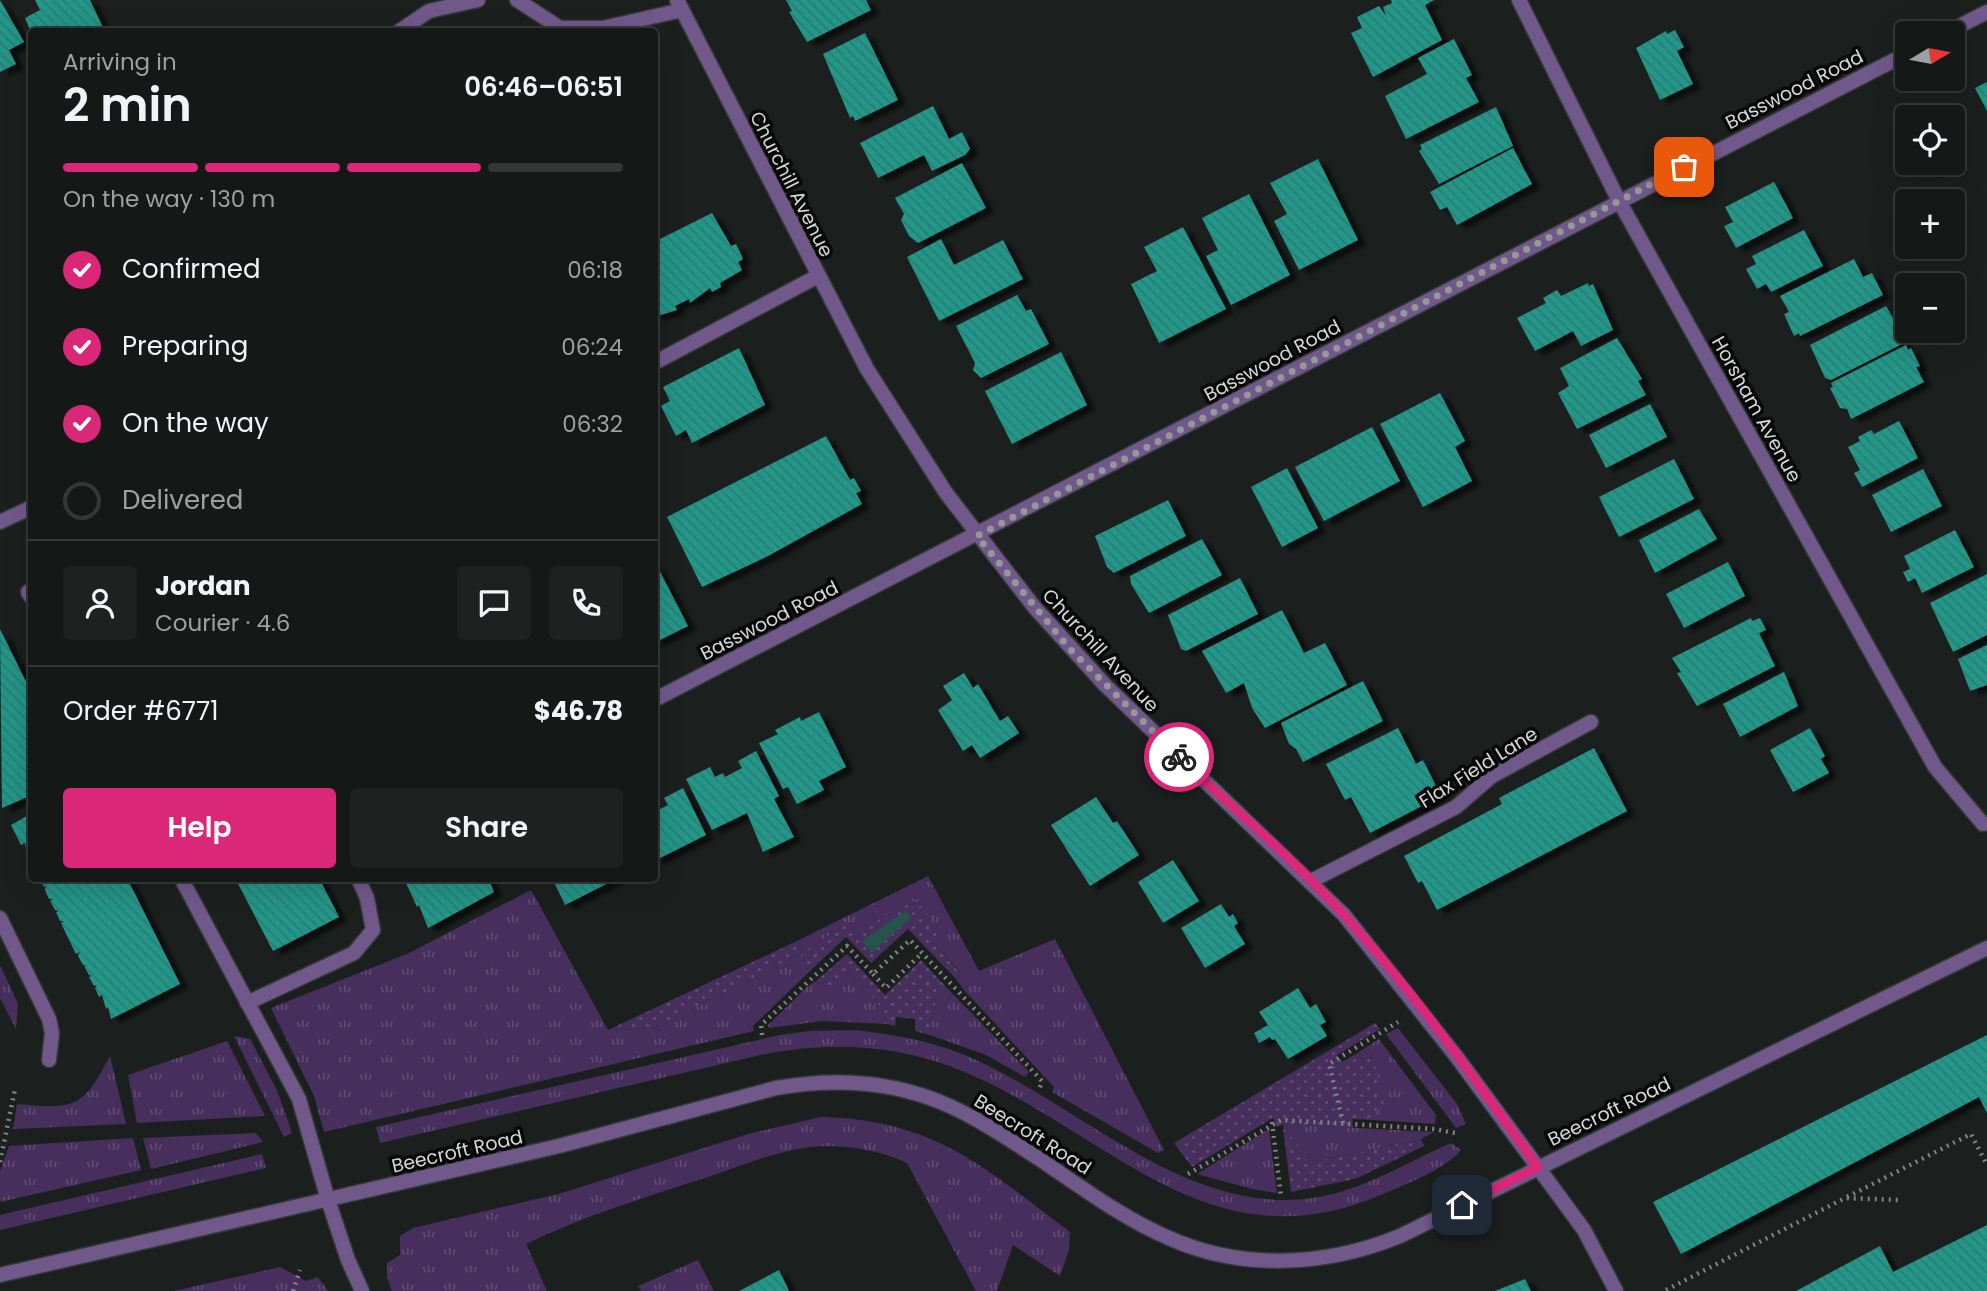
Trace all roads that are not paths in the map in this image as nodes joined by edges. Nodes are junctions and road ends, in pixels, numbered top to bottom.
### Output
1 (478, 0) edge
2 (517, 0) edge
3 (1519, 0) edge
4 (679, 5) edge
5 (1987, 12) edge
6 (1965, 23) edge
7 (404, 28) edge
8 (1895, 60) edge
9 (1619, 201) junction
10 (818, 276) junction
11 (658, 361) edge
12 (28, 508) edge
13 (0, 522) edge
14 (977, 536) junction
15 (658, 698) edge
16 (1591, 723) dead end
17 (1983, 824) dead end
18 (1311, 881) junction
19 (183, 882) edge
20 (360, 882) edge
21 (0, 918) edge
22 (1987, 948) edge
23 (247, 1003) junction
24 (49, 1060) dead end
25 (1538, 1167) junction
26 (328, 1200) junction
27 (0, 1275) edge
28 (362, 1291) edge
29 (1616, 1291) edge

1 - 7 street
2 - 4 street
3 - 9 street, Horsham Avenue
4 - 10 street, Churchill Avenue
5 - 6 street
8 - 9 street, Basswood Road
9 - 14 street, Basswood Road
9 - 17 street, Horsham Avenue
10 - 11 street
10 - 14 street, Churchill Avenue
12 - 13 street
14 - 15 street, Basswood Road
14 - 18 street, Churchill Avenue
16 - 18 street, Flax Field Lane
18 - 25 street, Churchill Avenue
19 - 23 street
20 - 23 street
21 - 24 street
22 - 25 street, Beecroft Road
23 - 26 street
25 - 26 street, Beecroft Road
25 - 29 street, Churchill Avenue
26 - 27 street, Beecroft Road
26 - 28 street

